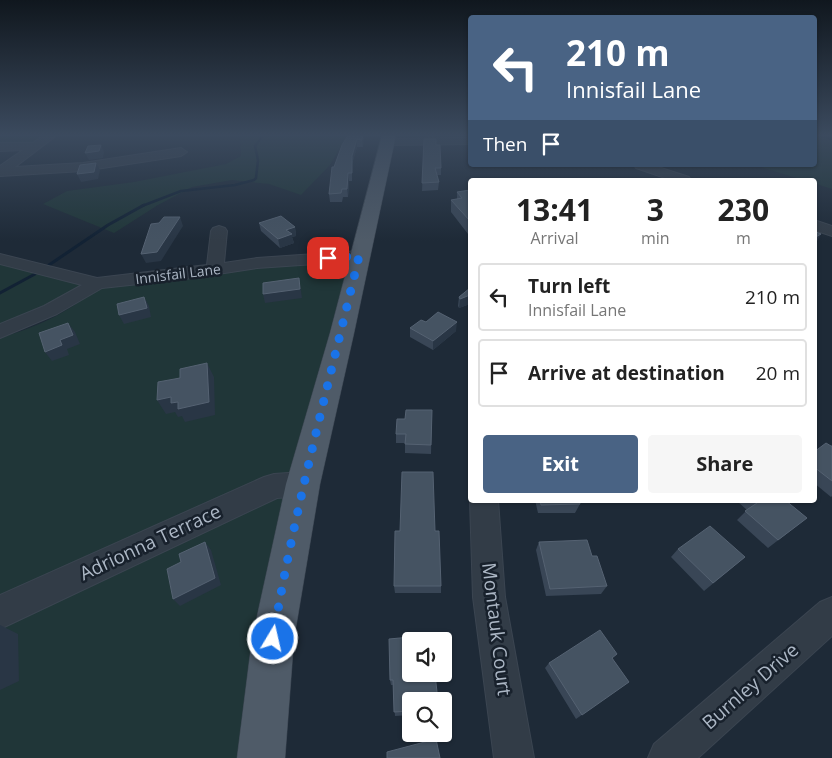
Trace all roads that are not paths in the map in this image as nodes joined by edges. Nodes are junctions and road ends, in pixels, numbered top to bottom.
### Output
1 (27, 170) edge
2 (381, 170) edge
3 (656, 170) edge
4 (0, 172) edge
5 (678, 178) edge
6 (817, 226) edge
7 (219, 231) dead end
8 (832, 231) edge
9 (359, 256) junction
10 (0, 259) edge
11 (215, 269) junction
12 (98, 282) junction
13 (0, 331) edge
14 (303, 484) junction
15 (484, 503) edge
16 (0, 612) edge
17 (832, 614) edge
18 (261, 758) edge
19 (514, 758) edge
20 (668, 758) edge

1 - 4 street
2 - 9 main road
3 - 5 street
6 - 8 street
7 - 11 street
9 - 11 street, Innisfail Lane
9 - 14 main road
10 - 12 street, Innisfail Lane
11 - 12 street, Innisfail Lane
12 - 13 street
14 - 16 street, Adrionna Terrace
14 - 18 main road
15 - 19 street, Montauk Court
17 - 20 street, Burnley Drive

